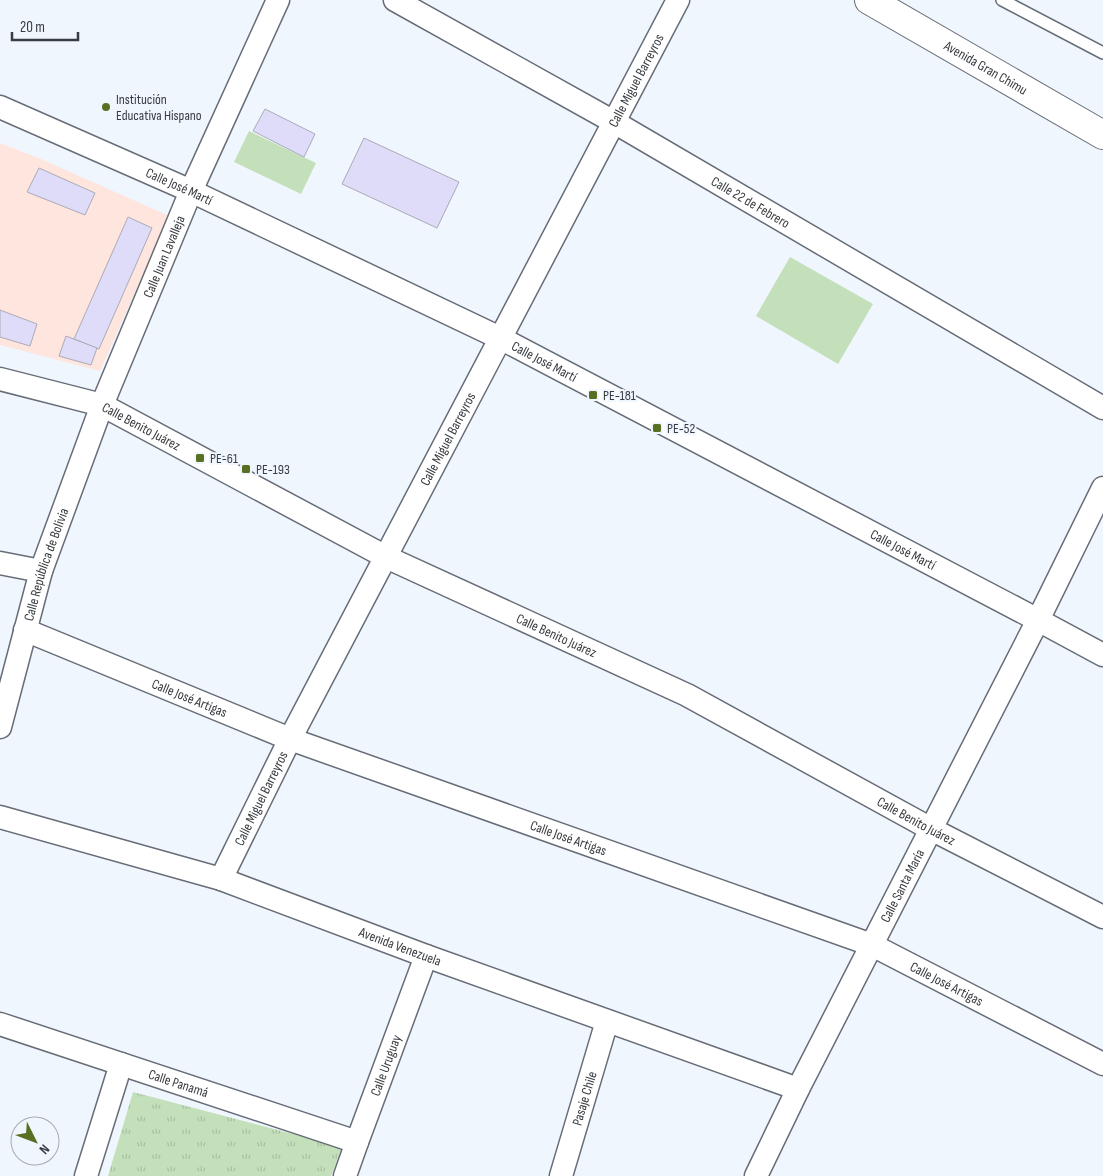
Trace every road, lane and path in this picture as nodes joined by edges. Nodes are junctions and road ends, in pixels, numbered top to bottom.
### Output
1 (278, 0) edge
2 (395, 0) edge
3 (678, 0) edge
4 (869, 0) edge
5 (1002, 0) edge
6 (1103, 52) edge
7 (0, 107) edge
8 (614, 122) junction
9 (1103, 135) edge
10 (191, 190) junction
11 (500, 338) junction
12 (0, 379) edge
13 (102, 405) junction
14 (1103, 408) edge
15 (1103, 488) edge
16 (386, 557) junction
17 (0, 563) edge
18 (41, 571) junction
19 (1038, 620) junction
20 (26, 630) junction
21 (1103, 655) edge
22 (0, 727) edge
23 (290, 738) junction
24 (0, 817) edge
25 (931, 829) junction
26 (221, 879) junction
27 (1103, 917) edge
28 (872, 945) junction
29 (426, 956) junction
30 (607, 1021) junction
31 (0, 1024) edge
32 (121, 1064) junction
33 (1103, 1064) edge
34 (798, 1089) junction
35 (357, 1142) junction
36 (86, 1176) edge
37 (346, 1176) edge
38 (561, 1176) edge
39 (756, 1176) edge

1 - 10 street, Calle Juan Lavalleja
2 - 8 street, Calle 22 de Febrero
3 - 8 street, Calle Miguel Barreyros
4 - 9 street, Avenida Gran Chimu
5 - 6 lane
7 - 10 street, Calle José Martí
8 - 11 street, Calle Miguel Barreyros
8 - 14 street, Calle 22 de Febrero
10 - 11 street, Calle José Martí
10 - 13 street, Calle Juan Lavalleja
11 - 16 street, Calle Miguel Barreyros
11 - 19 street, Calle José Martí
12 - 13 street, Calle Benito Juárez
13 - 16 street, Calle Benito Juárez
13 - 18 street, Calle República de Bolivia
15 - 19 street, Calle Santa María
16 - 23 street, Calle Miguel Barreyros
16 - 25 street, Calle Benito Juárez
17 - 18 street
18 - 20 street, Calle República de Bolivia
19 - 21 street, Calle José Martí
19 - 25 street, Calle Santa María
20 - 22 street, Calle República de Bolivia
20 - 23 street, Calle José Artigas
23 - 26 street, Calle Miguel Barreyros
23 - 28 street, Calle José Artigas
24 - 26 street, Avenida Venezuela
25 - 27 street, Calle Benito Juárez
25 - 28 street, Calle Santa María
26 - 29 street, Avenida Venezuela
28 - 33 street, Calle José Artigas
28 - 34 street, Calle Santa María
29 - 30 street, Avenida Venezuela
29 - 35 street, Calle Uruguay
30 - 34 street, Avenida Venezuela
30 - 38 street, Pasaje Chile
31 - 32 street, Calle Panamá
32 - 35 street, Calle Panamá
32 - 36 street
34 - 39 street, Calle Santa María
35 - 37 street, Calle Uruguay

